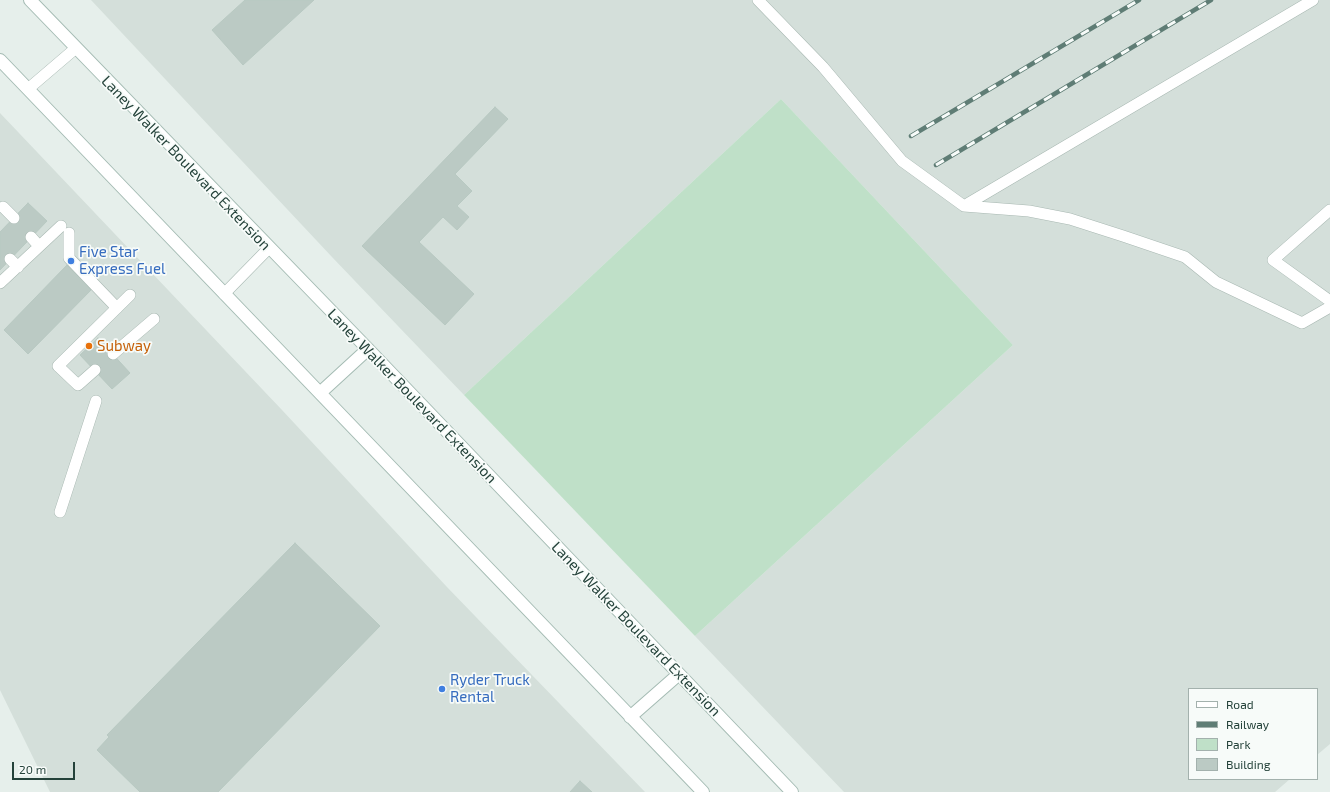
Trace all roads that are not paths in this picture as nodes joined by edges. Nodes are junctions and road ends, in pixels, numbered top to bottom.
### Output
1 (30, 0) edge
2 (758, 0) edge
3 (1313, 0) edge
4 (76, 48) junction
5 (0, 60) edge
6 (28, 89) junction
7 (964, 206) junction
8 (4, 207) dead end
9 (1330, 210) edge
10 (14, 218) dead end
11 (32, 237) dead end
12 (39, 246) junction
13 (269, 248) junction
14 (0, 283) edge
15 (224, 294) junction
16 (130, 295) dead end
17 (1330, 301) edge
18 (1330, 307) edge
19 (117, 308) junction
20 (154, 319) dead end
21 (368, 349) junction
22 (114, 354) dead end
23 (95, 370) dead end
24 (320, 393) junction
25 (96, 401) dead end
26 (60, 512) dead end
27 (679, 674) junction
28 (630, 717) junction
29 (703, 792) edge
30 (792, 792) edge

1 - 4 main road, Laney Walker Boulevard Extension
2 - 7 lane
3 - 7 lane
4 - 6 lane
4 - 13 main road, Laney Walker Boulevard Extension
5 - 6 main road
6 - 15 main road
7 - 18 lane
8 - 10 lane
9 - 17 lane
11 - 12 lane
12 - 14 lane
12 - 19 lane
13 - 15 lane
13 - 21 main road, Laney Walker Boulevard Extension
15 - 24 main road
16 - 19 lane
19 - 23 lane
20 - 22 lane
21 - 24 main road
21 - 27 main road, Laney Walker Boulevard Extension
24 - 28 main road
25 - 26 lane
27 - 28 main road
27 - 30 main road, Laney Walker Boulevard Extension
28 - 29 main road

